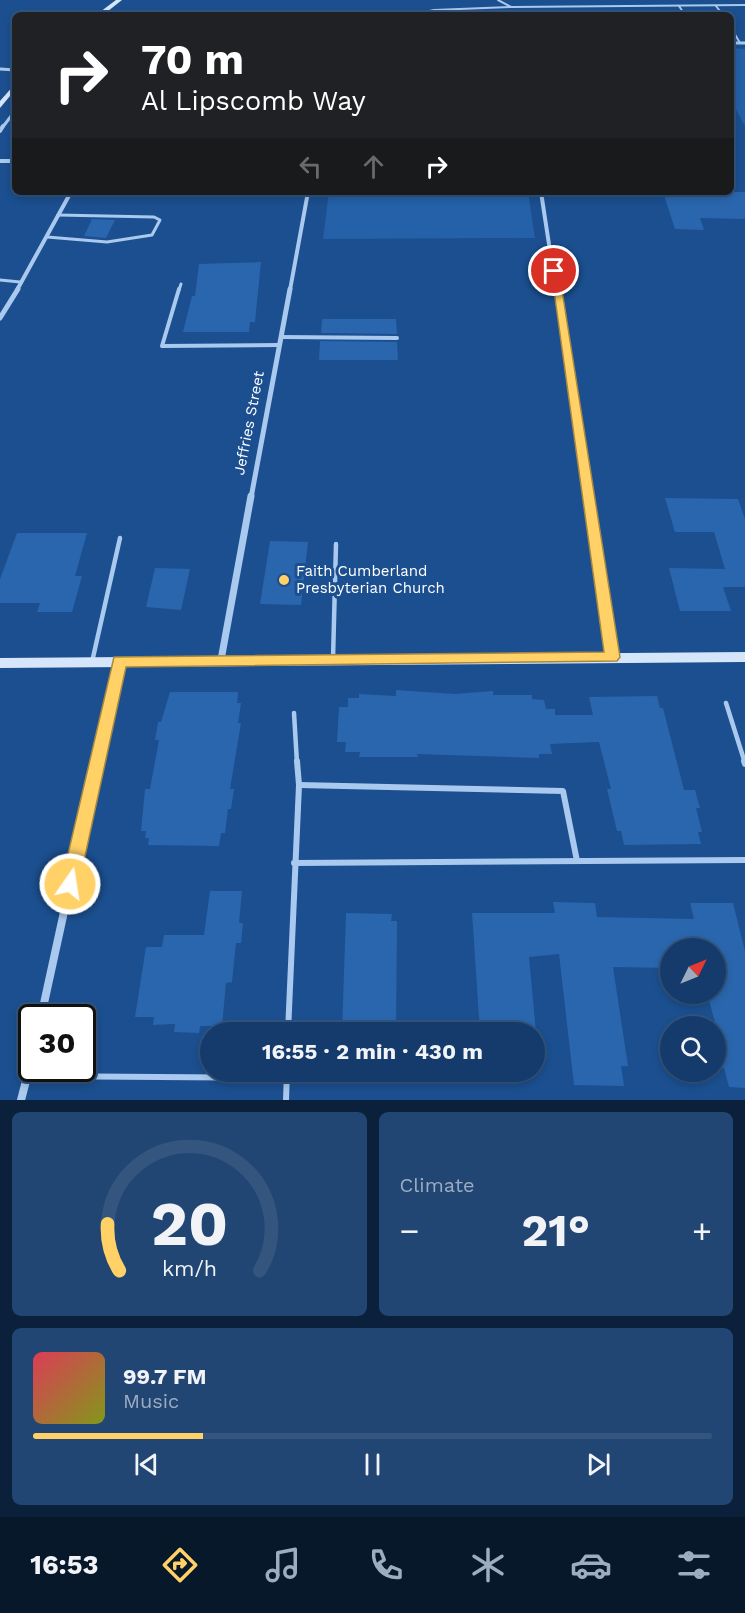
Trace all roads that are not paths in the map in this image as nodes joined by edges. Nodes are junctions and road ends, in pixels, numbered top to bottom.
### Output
1 (119, 0) edge
2 (498, 0) edge
3 (603, 0) edge
4 (745, 5) edge
5 (606, 6) junction
6 (679, 6) junction
7 (716, 6) junction
8 (511, 7) junction
9 (103, 12) edge
10 (426, 12) edge
11 (683, 12) edge
12 (721, 12) edge
13 (734, 33) edge
14 (734, 43) edge
15 (740, 43) junction
16 (745, 43) edge
17 (12, 90) edge
18 (0, 106) edge
19 (12, 115) edge
20 (0, 131) edge
21 (68, 195) edge
22 (307, 195) edge
23 (541, 195) edge
24 (58, 215) junction
25 (47, 237) junction
26 (0, 280) edge
27 (20, 282) junction
28 (181, 284) dead end
29 (0, 318) edge
30 (280, 337) junction
31 (397, 338) dead end
32 (279, 345) junction
33 (120, 538) dead end
34 (336, 544) dead end
35 (612, 657) junction
36 (745, 657) edge
37 (333, 659) junction
38 (221, 660) junction
39 (119, 661) junction
40 (92, 662) junction
41 (0, 663) edge
42 (726, 703) dead end
43 (294, 713) dead end
44 (745, 764) edge
45 (298, 785) junction
46 (745, 860) edge
47 (577, 861) junction
48 (294, 863) junction
49 (44, 1004) edge
50 (288, 1022) edge
51 (200, 1075) edge
52 (96, 1076) edge
53 (26, 1082) edge
54 (286, 1082) edge
55 (21, 1100) edge
56 (285, 1100) edge

1 - 9 street
2 - 8 lane
3 - 5 lane
4 - 7 lane
5 - 6 lane
5 - 8 lane
6 - 7 lane
6 - 11 lane
7 - 12 lane
8 - 10 lane
13 - 15 lane
14 - 15 street
15 - 16 street
17 - 18 street
19 - 20 street
21 - 24 street
22 - 30 street, Jeffries Street
23 - 35 street
24 - 25 street
24 - 25 lane
25 - 27 street
26 - 27 lane
27 - 29 street
28 - 32 lane
30 - 31 lane
30 - 32 street, Jeffries Street
32 - 38 street, Jeffries Street
33 - 40 lane
34 - 37 lane
35 - 36 street
35 - 37 street
37 - 38 street
38 - 39 street
39 - 40 street
39 - 49 street
40 - 41 street
42 - 44 lane
43 - 45 lane
45 - 47 lane
45 - 48 lane
46 - 47 lane
47 - 48 lane
48 - 50 lane
51 - 52 lane
53 - 55 street
54 - 56 lane

